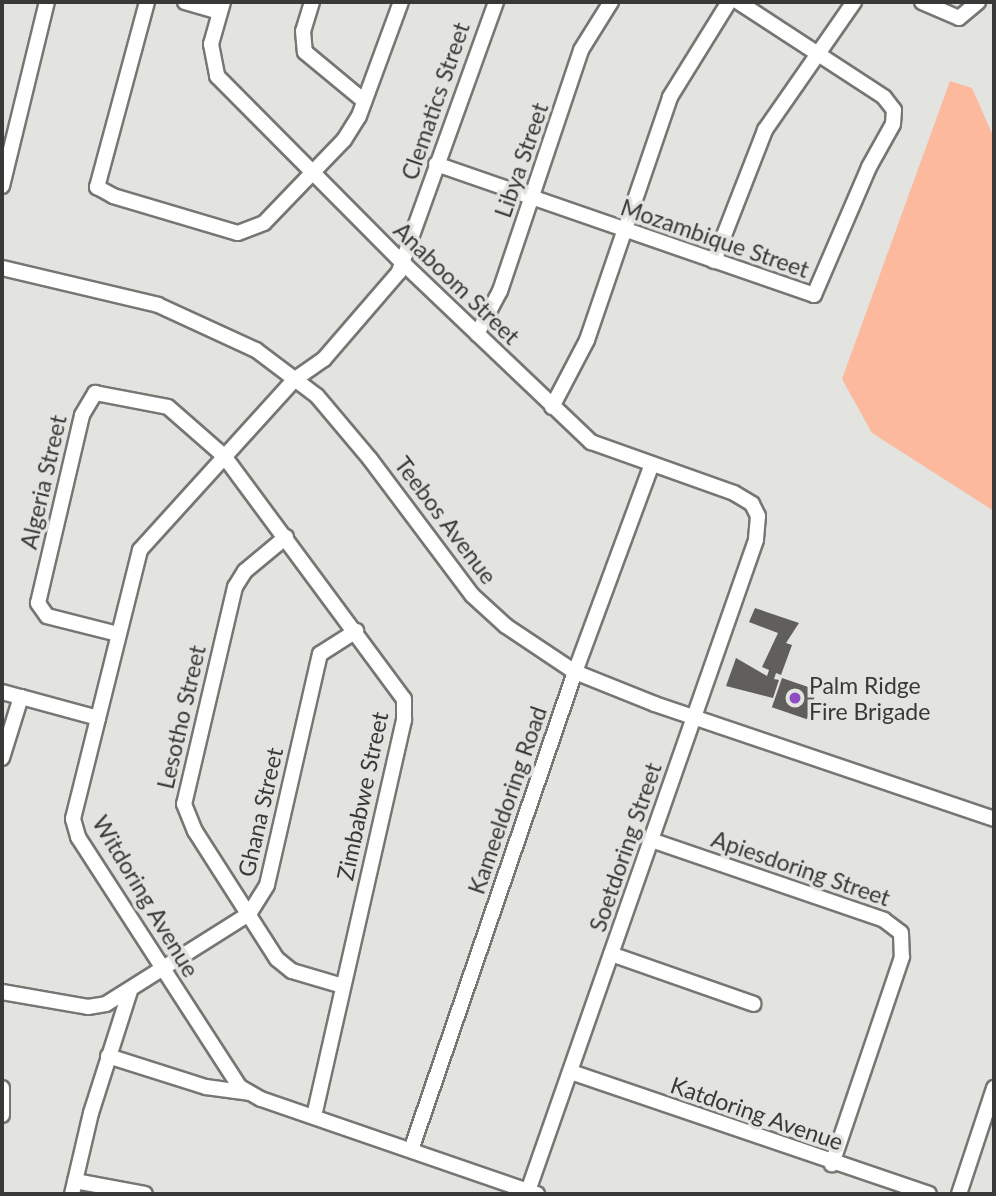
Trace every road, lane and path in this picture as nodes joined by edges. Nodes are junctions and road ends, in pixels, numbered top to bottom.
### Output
1 (47, 2) edge
2 (147, 2) edge
3 (185, 2) edge
4 (312, 2) edge
5 (401, 2) edge
6 (496, 2) edge
7 (611, 2) edge
8 (729, 2) edge
9 (738, 2) edge
10 (854, 2) edge
11 (922, 2) edge
12 (978, 2) edge
13 (222, 7) edge
14 (817, 53) junction
15 (364, 101) junction
16 (436, 164) junction
17 (312, 171) junction
18 (2, 186) edge
19 (532, 198) junction
20 (626, 231) junction
21 (714, 261) junction
22 (403, 263) junction
23 (2, 268) edge
24 (477, 334) junction
25 (295, 379) junction
26 (552, 407) junction
27 (224, 456) junction
28 (651, 466) junction
29 (758, 516) joint
30 (286, 537) junction
31 (356, 631) junction
32 (118, 634) junction
33 (575, 672) junction
34 (2, 692) edge
35 (21, 697) junction
36 (693, 717) junction
37 (98, 718) junction
38 (2, 758) edge
39 (994, 819) edge
40 (652, 840) junction
41 (249, 914) junction
42 (611, 954) junction
43 (162, 969) junction
44 (343, 986) junction
45 (130, 991) junction
46 (2, 992) edge
47 (754, 1004) dead end
48 (108, 1056) junction
49 (570, 1072) junction
50 (2, 1088) edge
51 (994, 1088) edge
52 (250, 1093) junction
53 (2, 1115) edge
54 (314, 1116) junction
55 (411, 1150) junction
56 (832, 1164) junction
57 (73, 1188) edge
58 (532, 1193) edge
59 (145, 1194) edge
60 (929, 1194) edge
61 (959, 1194) edge

1 - 18 street
2 - 17 street
3 - 13 street
4 - 15 street
5 - 15 street
6 - 16 street, Clematics Street
7 - 19 street, Libya Street
8 - 20 street
9 - 14 street
10 - 14 street
11 - 12 street
13 - 17 street, Anaboom Street
14 - 21 street
14 - 21 street, Mozambique Street
15 - 17 street
16 - 19 street, Mozambique Street
16 - 22 street, Clematics Street
17 - 22 street, Anaboom Street
19 - 20 street, Mozambique Street
19 - 24 street, Libya Street
20 - 21 street, Mozambique Street
20 - 26 street
22 - 24 street, Anaboom Street
22 - 25 street, Clematics Street
23 - 25 street, Teebos Avenue
24 - 26 street, Anaboom Street
25 - 27 street, Witdoring Avenue
25 - 33 street, Teebos Avenue
26 - 28 street, Anaboom Street
27 - 30 street, Zimbabwe Street
27 - 32 street, Witdoring Avenue
27 - 32 street, Algeria Street
28 - 29 street, Anaboom Street
28 - 33 street, Kameeldoring Road
29 - 36 street, Soetdoring Street
30 - 31 street, Zimbabwe Street
30 - 41 street, Lesotho Street
31 - 41 street, Ghana Street
31 - 44 street, Zimbabwe Street
32 - 37 street, Witdoring Avenue
33 - 36 street, Teebos Avenue
33 - 55 street, Kameeldoring Road
34 - 35 street
35 - 37 street
35 - 38 street
36 - 39 street, Teebos Avenue
36 - 40 street, Soetdoring Street
37 - 43 street, Witdoring Avenue
40 - 42 street, Soetdoring Street
40 - 56 street, Apiesdoring Street
41 - 43 street, Ghana Street
41 - 44 street, Lesotho Street
42 - 47 street
42 - 49 street, Soetdoring Street
43 - 45 street, Ghana Street
43 - 52 street, Witdoring Avenue
44 - 54 street, Zimbabwe Street
45 - 46 street, Ghana Street
45 - 48 street
48 - 52 street
48 - 57 street
49 - 56 street, Katdoring Avenue
49 - 58 street, Soetdoring Street
50 - 53 street
51 - 61 street
52 - 54 street, Witdoring Avenue
54 - 55 street, Witdoring Avenue
55 - 58 street, Witdoring Avenue
56 - 60 street, Katdoring Avenue
57 - 59 street

